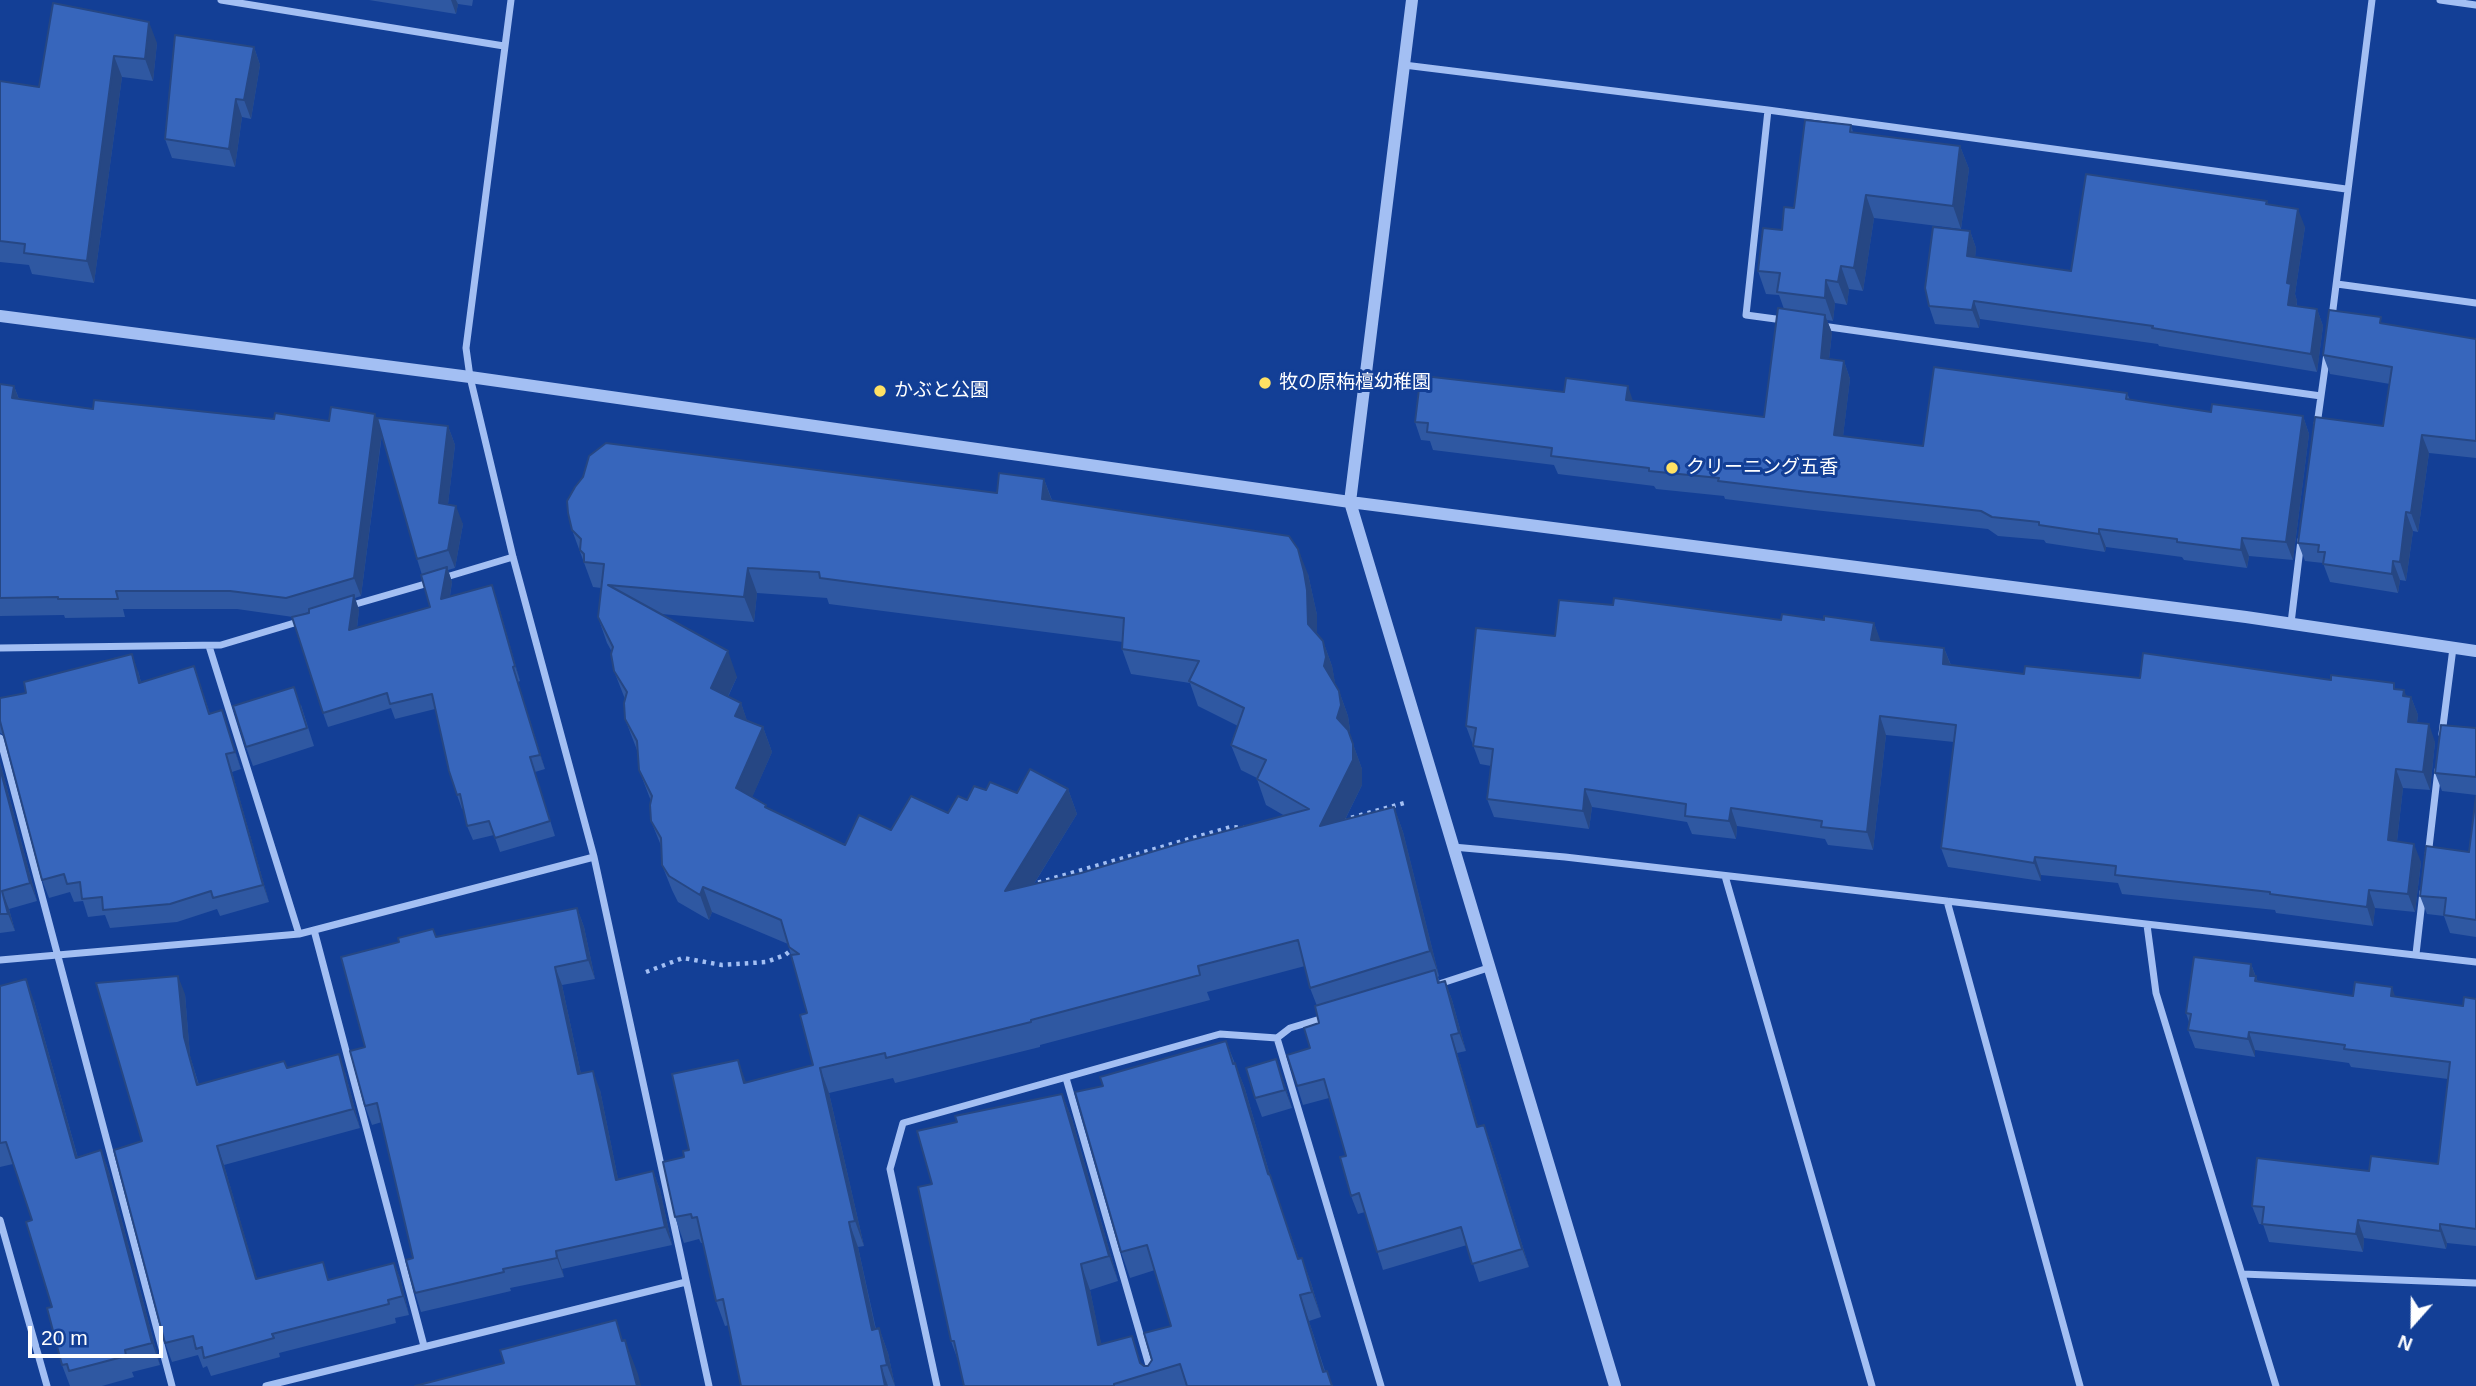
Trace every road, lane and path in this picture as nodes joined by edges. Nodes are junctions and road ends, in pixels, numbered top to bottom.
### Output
1 (221, 0) edge
2 (511, 0) edge
3 (1412, 0) edge
4 (2372, 0) edge
5 (2440, 0) edge
6 (2476, 5) edge
7 (504, 46) junction
8 (1404, 65) junction
9 (1768, 110) junction
10 (2346, 189) junction
11 (2337, 284) junction
12 (2476, 303) edge
13 (0, 316) edge
14 (1787, 321) edge
15 (2331, 321) edge
16 (1815, 325) edge
17 (2328, 346) edge
18 (470, 377) junction
19 (2320, 396) junction
20 (2315, 438) edge
21 (1350, 502) junction
22 (2302, 535) edge
23 (513, 557) junction
24 (340, 609) edge
25 (314, 617) edge
26 (2291, 623) junction
27 (209, 646) junction
28 (0, 648) edge
29 (2453, 648) junction
30 (2476, 651) edge
31 (0, 738) edge
32 (2441, 747) edge
33 (2439, 761) edge
34 (1413, 801) dead end
35 (1340, 821) edge
36 (1245, 828) edge
37 (1453, 847) junction
38 (594, 857) junction
39 (2426, 871) edge
40 (1724, 876) junction
41 (2424, 885) edge
42 (1026, 886) edge
43 (1947, 901) junction
44 (2147, 925) junction
45 (314, 930) junction
46 (299, 934) junction
47 (803, 941) edge
48 (57, 954) junction
49 (2416, 954) junction
50 (0, 960) edge
51 (2476, 962) edge
52 (1489, 968) junction
53 (646, 972) dead end
54 (1429, 987) edge
55 (1341, 1013) edge
56 (1277, 1038) junction
57 (1066, 1078) junction
58 (0, 1220) edge
59 (2242, 1274) junction
60 (686, 1282) junction
61 (2476, 1283) edge
62 (424, 1346) junction
63 (47, 1386) edge
64 (172, 1386) edge
65 (266, 1386) edge
66 (709, 1386) edge
67 (937, 1386) edge
68 (1155, 1386) edge
69 (1381, 1386) edge
70 (1615, 1386) edge
71 (1872, 1386) edge
72 (2080, 1386) edge
73 (2276, 1386) edge

1 - 7 street
2 - 7 street
3 - 8 street
4 - 10 street
5 - 6 street
7 - 18 street
8 - 9 street
8 - 21 street
9 - 10 street
9 - 14 street
10 - 11 street
11 - 12 street
11 - 15 street
13 - 18 street
16 - 19 street
17 - 19 street
18 - 21 street
18 - 23 street
19 - 20 street
21 - 26 street
21 - 37 street
22 - 26 street
23 - 24 street
23 - 38 street
25 - 27 street
26 - 29 street
27 - 28 street
27 - 46 street
29 - 30 street
29 - 32 street
31 - 48 street
33 - 39 street
34 - 35 path
36 - 42 path
37 - 40 street
37 - 52 street
38 - 45 street
38 - 60 street
40 - 43 street
40 - 71 street
41 - 49 street
43 - 44 street
43 - 72 street
44 - 49 street
44 - 59 street
45 - 46 street
45 - 62 street
46 - 48 street
47 - 53 path
48 - 50 street
48 - 64 street
49 - 51 street
52 - 54 street
52 - 70 street
55 - 56 street
56 - 57 street
56 - 69 street
57 - 67 street
57 - 68 street
58 - 63 street
59 - 61 street
59 - 73 street
60 - 62 street
60 - 66 street
62 - 65 street

